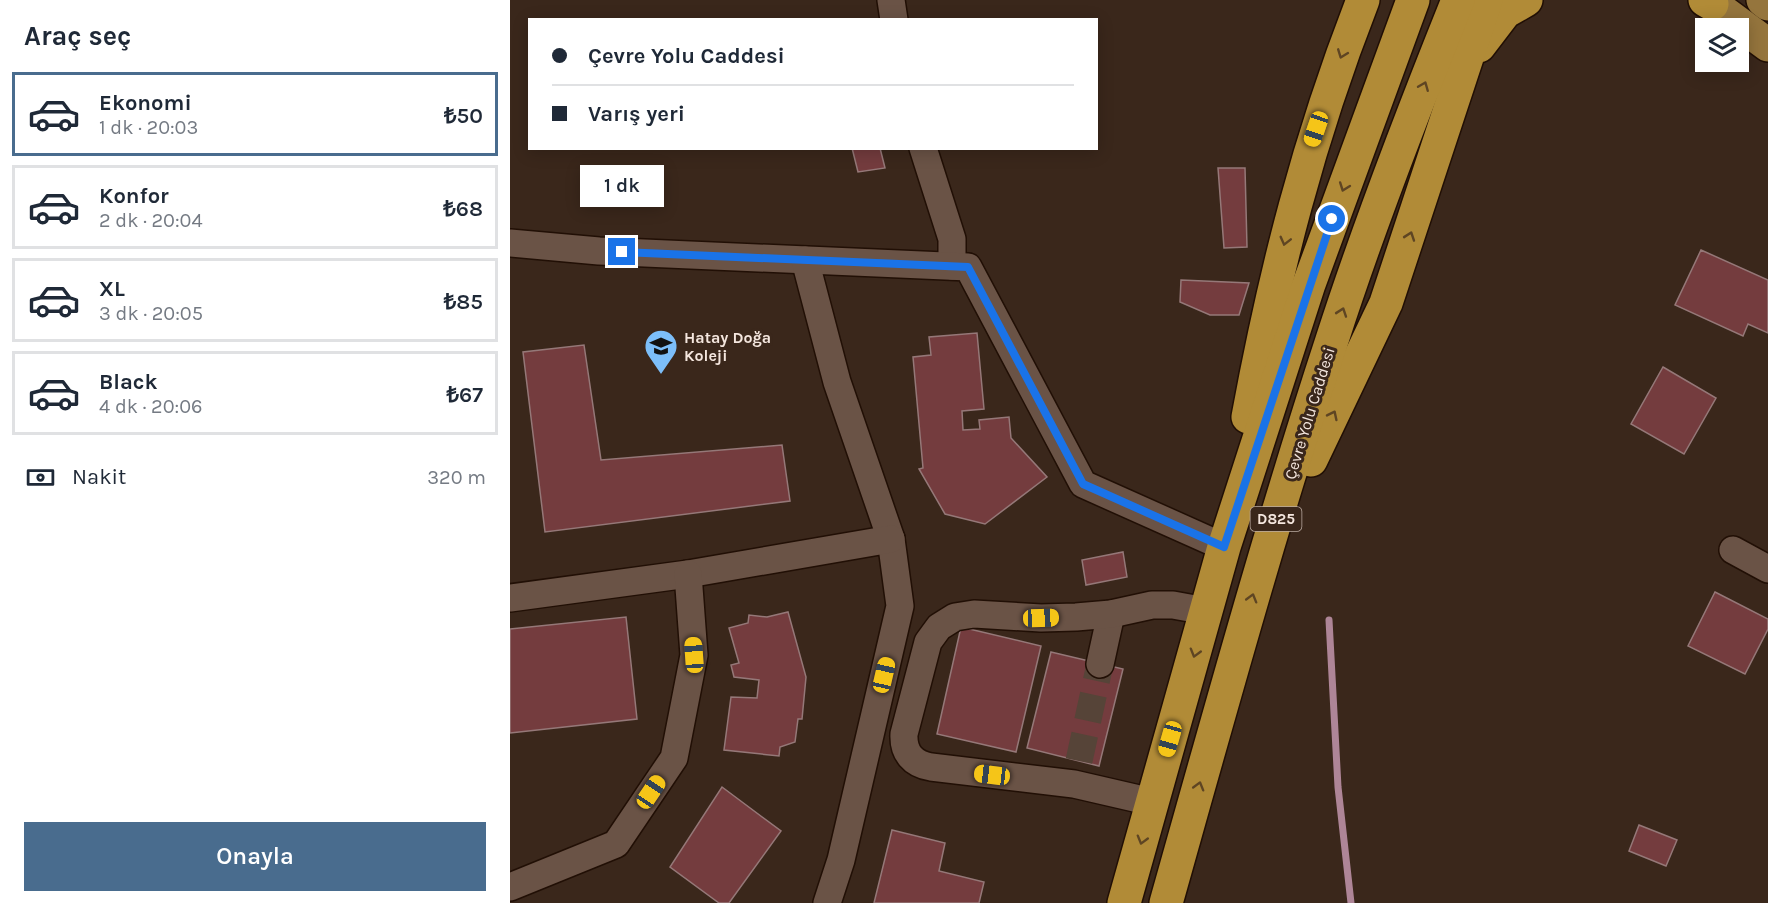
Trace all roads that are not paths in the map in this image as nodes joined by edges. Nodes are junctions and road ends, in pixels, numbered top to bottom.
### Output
1 (891, 0) edge
2 (1363, 0) edge
3 (1413, 0) edge
4 (1458, 0) edge
5 (1486, 0) edge
6 (1526, 0) edge
7 (1763, 0) edge
8 (1708, 1) edge
9 (1768, 4) edge
10 (894, 18) edge
11 (1768, 45) edge
12 (1464, 71) junction
13 (924, 150) edge
14 (510, 243) edge
15 (805, 260) junction
16 (952, 266) junction
17 (891, 539) junction
18 (1224, 547) junction
19 (1733, 550) dead end
20 (1262, 562) junction
21 (1768, 569) edge
22 (688, 574) junction
23 (510, 598) edge
24 (1206, 611) junction
25 (1111, 614) junction
26 (1100, 664) tunnel mouth
27 (1152, 802) junction
28 (510, 887) edge
29 (827, 903) edge
30 (1124, 903) edge
31 (1166, 903) edge

1 - 10 street
2 -> 18 highway
3 -> 18 highway, D825
20 -> 4 highway, Çevre Yolu Caddesi / D825
5 - 12 highway
6 - 12 highway
7 - 9 main road
8 - 11 main road
20 -> 12 highway
13 - 16 street
14 - 15 street
15 - 16 street
15 - 17 street
16 - 18 street
17 - 22 street
17 - 29 street
18 - 24 highway, D825
19 - 21 street
31 -> 20 highway, Çevre Yolu Caddesi / D825
22 - 23 street
22 - 28 street
24 - 25 street
24 -> 27 highway, D825
25 - 26 street
25 - 27 street
27 -> 30 highway, D825

